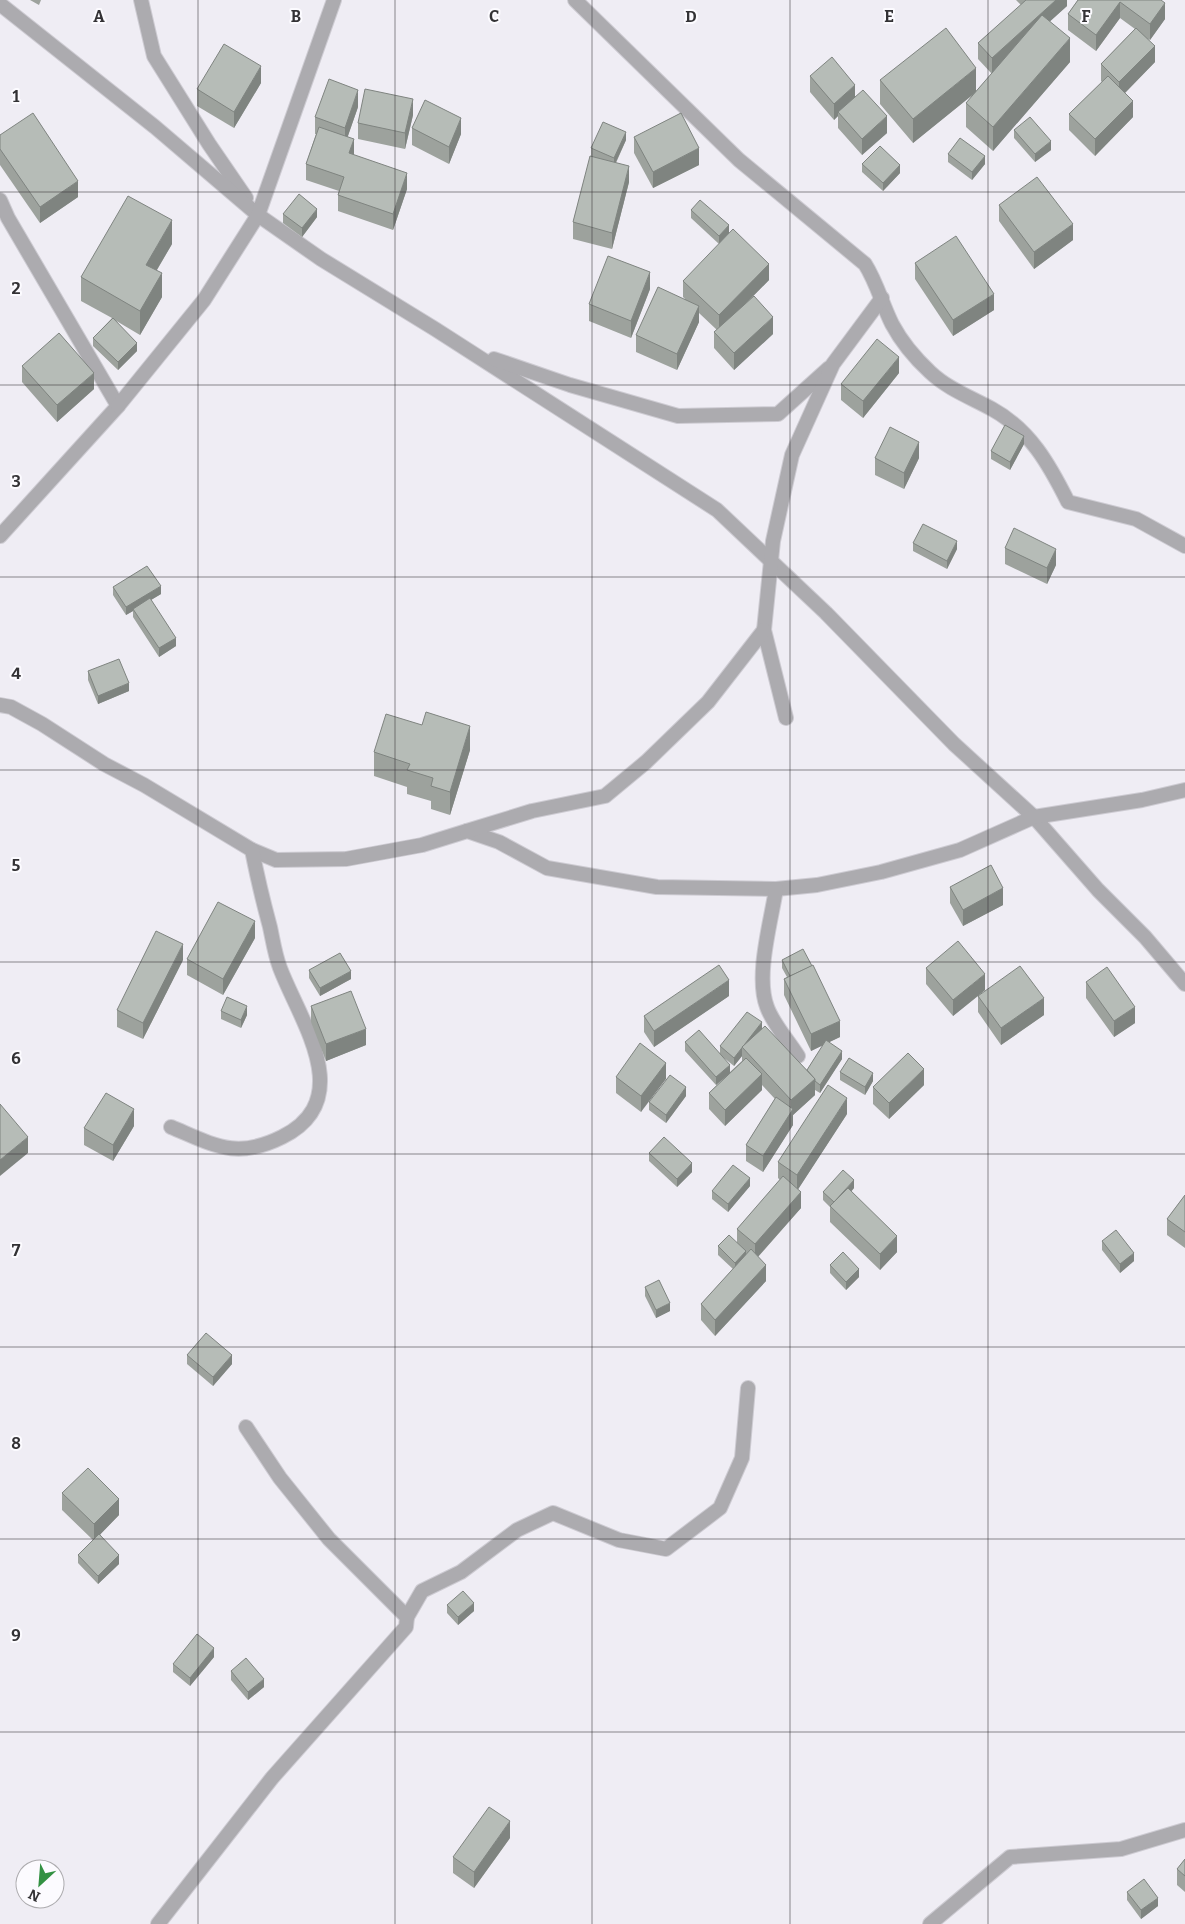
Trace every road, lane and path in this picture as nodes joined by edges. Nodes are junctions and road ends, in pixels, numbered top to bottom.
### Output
1 (142, 0) edge
2 (334, 0) edge
3 (575, 0) edge
4 (0, 4) edge
5 (0, 200) edge
6 (258, 215) junction
7 (882, 298) junction
8 (472, 352) junction
9 (833, 364) junction
10 (118, 406) junction
11 (0, 536) edge
12 (1185, 546) edge
13 (771, 560) junction
14 (764, 630) junction
15 (0, 705) edge
16 (786, 718) dead end
17 (1185, 790) edge
18 (1034, 817) junction
19 (467, 831) junction
20 (252, 850) junction
21 (776, 889) junction
22 (1185, 984) edge
23 (798, 1056) dead end
24 (171, 1127) dead end
25 (748, 1388) dead end
26 (246, 1427) dead end
27 (407, 1617) junction
28 (1185, 1830) edge
29 (158, 1924) edge
30 (930, 1924) edge

1 - 6 street
2 - 6 street
3 - 7 street
4 - 6 street
5 - 10 street
6 - 8 street
6 - 10 street
7 - 9 street
7 - 12 street
8 - 9 street
8 - 13 street
9 - 13 street
10 - 11 street
13 - 14 street
13 - 18 street
14 - 16 street
14 - 19 street
15 - 20 street
17 - 18 street
18 - 21 street
18 - 22 street
19 - 20 street
19 - 21 street
20 - 24 street
21 - 23 street
25 - 27 street
26 - 27 street
27 - 29 street
28 - 30 street

